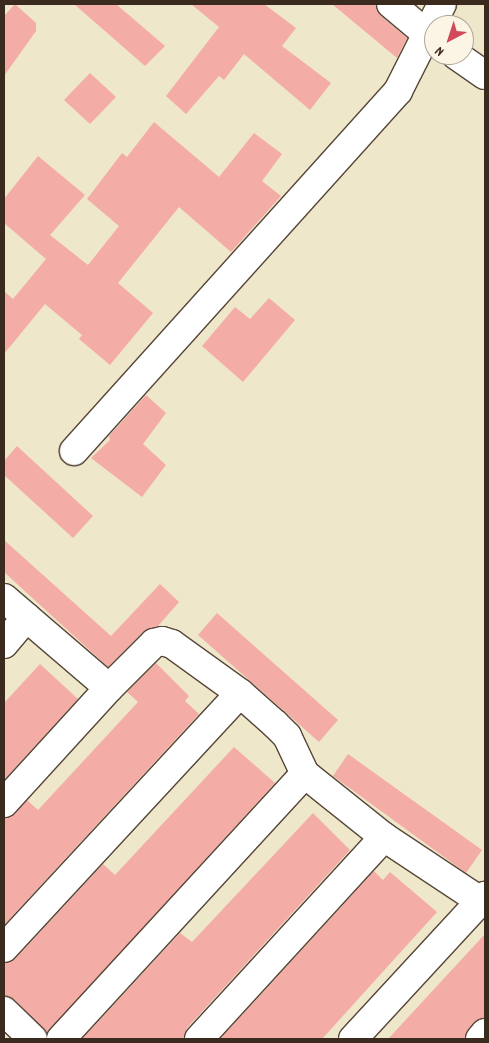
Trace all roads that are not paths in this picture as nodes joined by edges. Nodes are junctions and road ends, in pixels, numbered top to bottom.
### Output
1 (391, 4) edge
2 (424, 32) edge
3 (424, 49) edge
4 (470, 65) edge
5 (485, 75) edge
6 (74, 451) dead end
7 (4, 598) edge
8 (27, 617) junction
9 (4, 644) edge
10 (109, 688) junction
11 (240, 693) junction
12 (305, 774) junction
13 (4, 803) edge
14 (384, 837) junction
15 (484, 900) edge
16 (4, 948) edge
17 (4, 1011) edge
18 (485, 1033) edge
19 (33, 1039) edge
20 (61, 1039) edge
21 (199, 1039) edge
22 (353, 1039) edge
23 (480, 1039) edge

1 - 2 street
3 - 6 street
4 - 5 street
7 - 8 street
8 - 9 street
8 - 10 street
10 - 11 street
10 - 13 street
11 - 12 street
11 - 16 street
12 - 14 street
12 - 20 street
14 - 15 street
14 - 21 street
15 - 22 street
17 - 19 street
18 - 23 street

